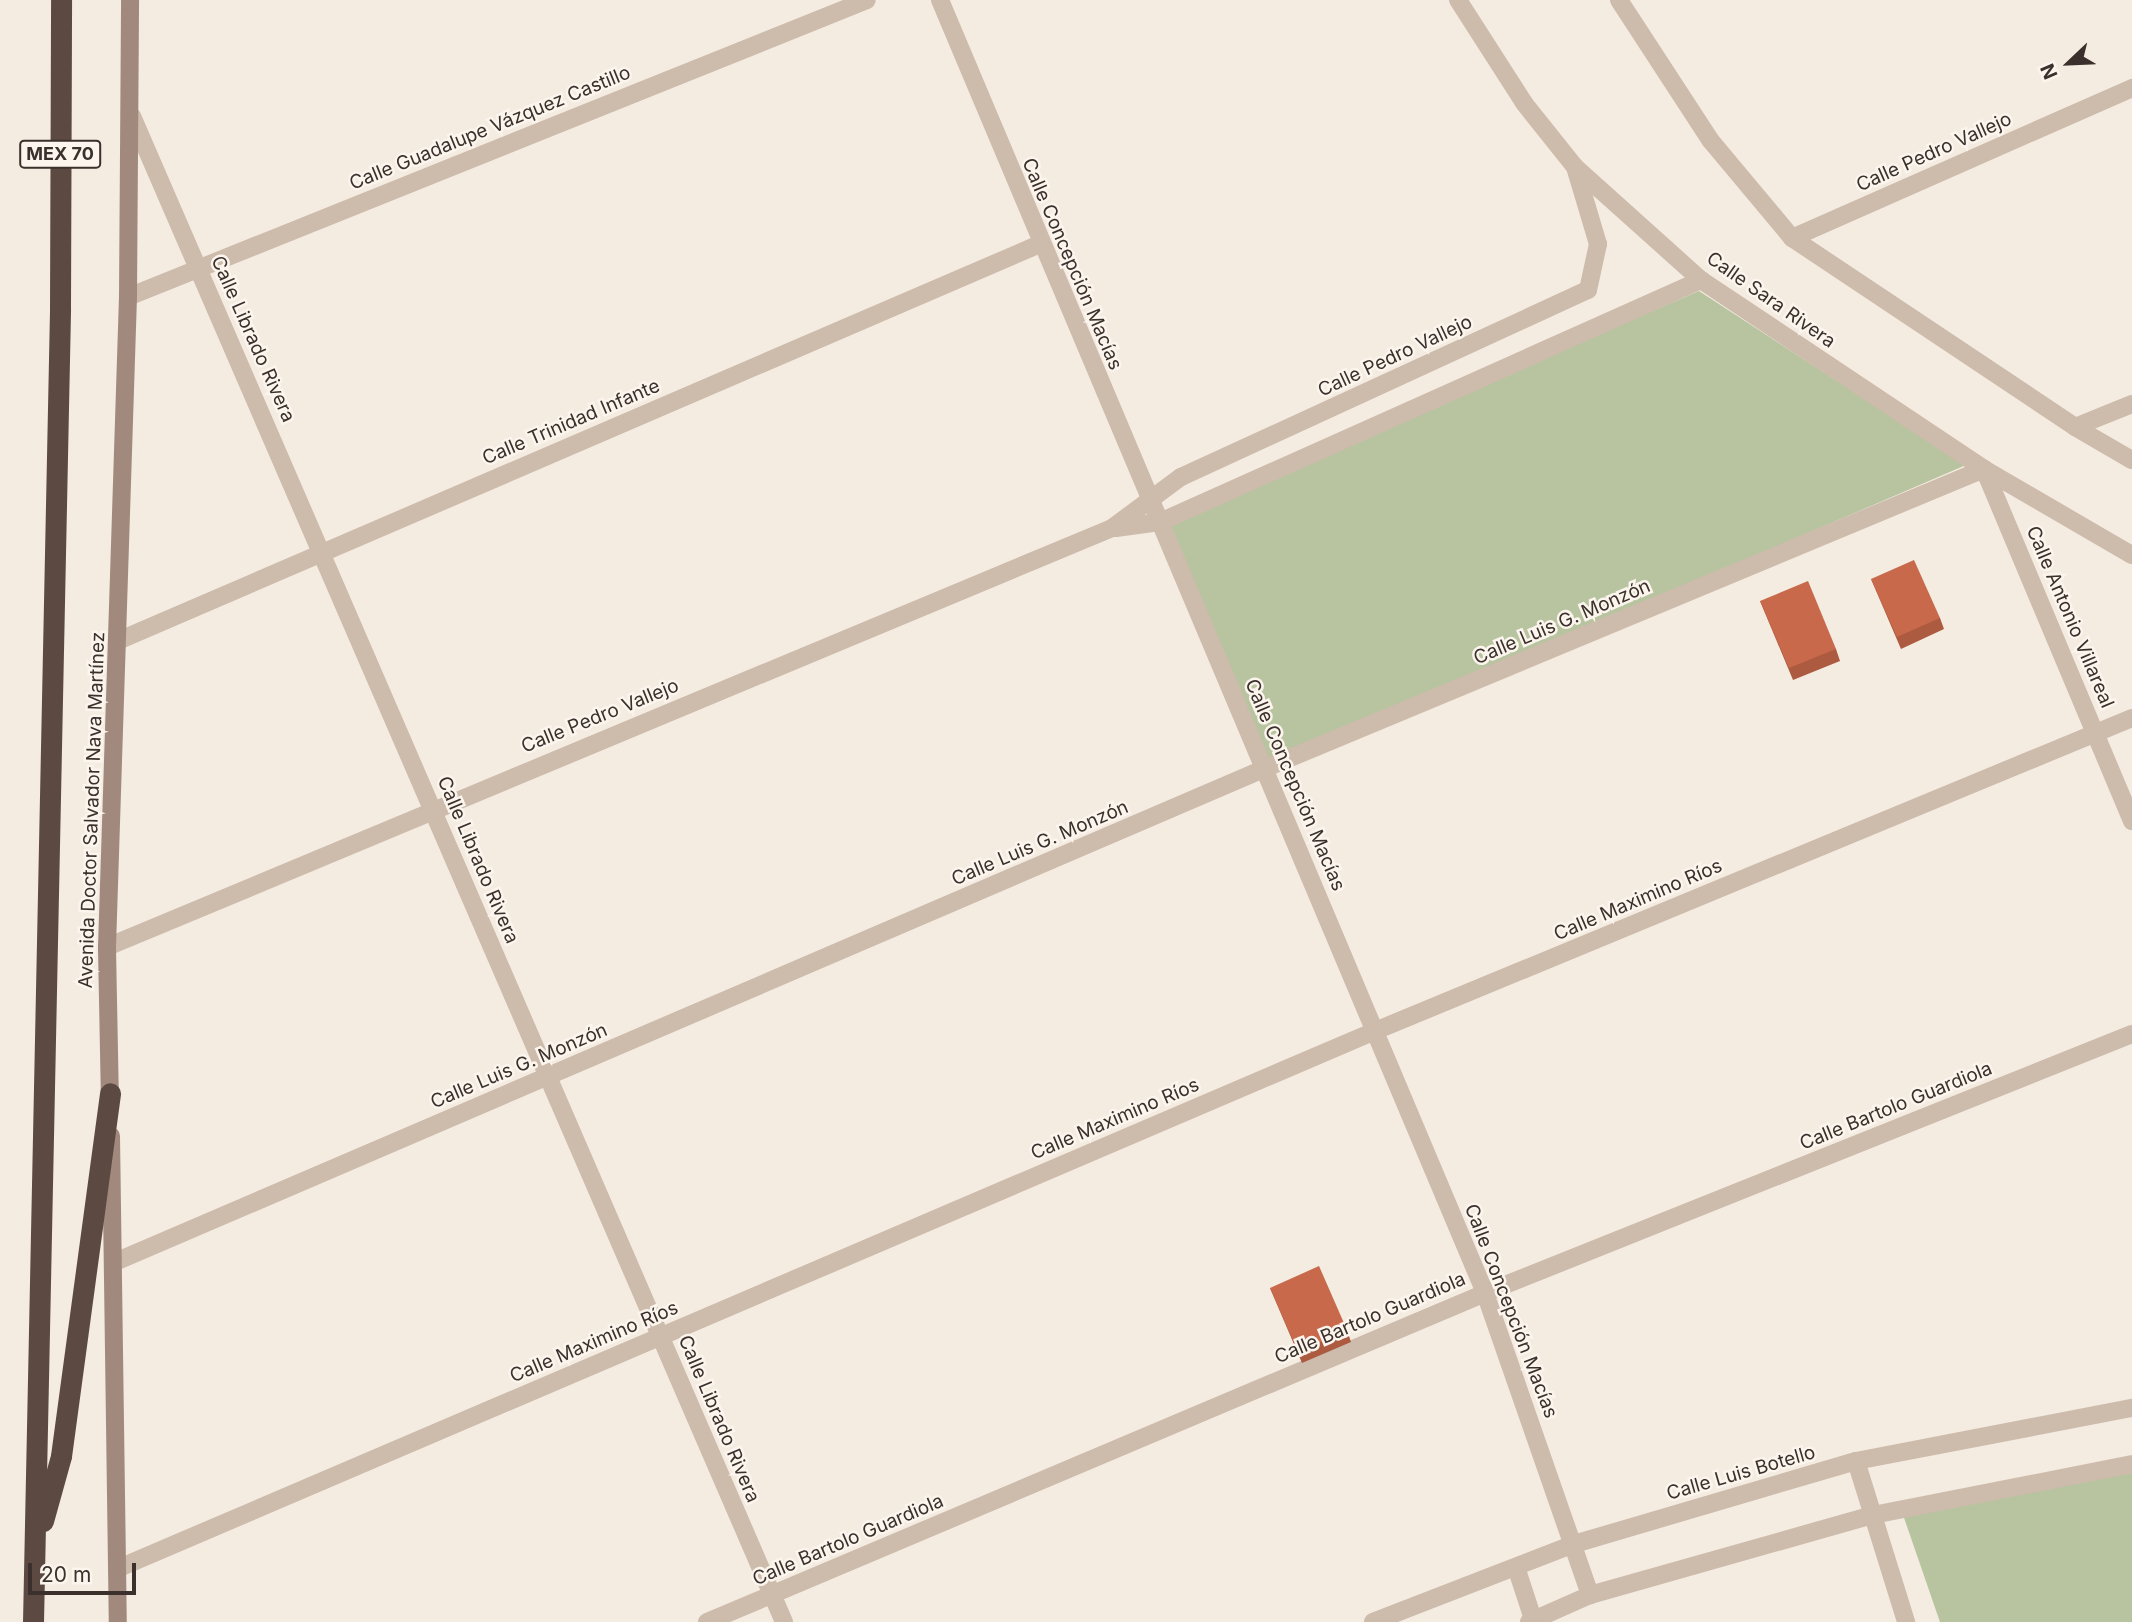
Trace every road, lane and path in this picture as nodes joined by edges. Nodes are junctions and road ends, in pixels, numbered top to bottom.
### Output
1 (61, 0) edge
2 (130, 0) edge
3 (867, 0) edge
4 (940, 0) edge
5 (1458, 0) edge
6 (1622, 1) edge
7 (2132, 88) edge
8 (132, 116) junction
9 (1575, 167) junction
10 (1792, 237) junction
11 (1040, 244) junction
12 (198, 268) junction
13 (1701, 280) junction
14 (128, 297) junction
15 (2132, 404) edge
16 (2075, 427) junction
17 (2132, 460) edge
18 (1984, 469) junction
19 (1151, 500) junction
20 (1160, 522) junction
21 (1112, 528) junction
22 (323, 550) junction
23 (2132, 555) edge
24 (120, 640) junction
25 (2132, 718) edge
26 (2097, 733) junction
27 (1266, 768) junction
28 (432, 808) junction
29 (2132, 821) edge
30 (107, 947) junction
31 (1375, 1031) junction
32 (2132, 1034) edge
33 (548, 1076) junction
34 (110, 1093) junction
35 (115, 1262) junction
36 (1485, 1293) junction
37 (660, 1336) junction
38 (2132, 1408) edge
39 (1856, 1461) junction
40 (2132, 1465) edge
41 (1873, 1515) junction
42 (1574, 1544) junction
43 (35, 1550) junction
44 (1516, 1567) junction
45 (119, 1568) junction
46 (772, 1594) junction
47 (1590, 1595) junction
48 (1533, 1621) edge
49 (33, 1622) edge
50 (118, 1622) edge
51 (707, 1622) edge
52 (784, 1622) edge
53 (1373, 1622) edge
54 (1906, 1622) edge

1 - 43 highway, Avenida Doctor Salvador Nava Martínez / MEX 70
2 - 8 main road, Avenida Doctor Salvador Nava Martínez
3 - 12 street, Calle Guadalupe Vázquez Castillo
4 - 11 street, Calle Concepción Macías
5 - 9 street, Calle Sara Rivera
6 - 10 street
7 - 10 street, Calle Pedro Vallejo
8 - 12 street, Calle Librado Rivera
8 - 14 main road, Avenida Doctor Salvador Nava Martínez
9 - 13 street, Calle Sara Rivera
9 - 19 street, Calle Pedro Vallejo
10 - 16 street
11 - 19 street, Calle Concepción Macías
11 - 22 street, Calle Trinidad Infante
12 - 14 street, Calle Guadalupe Vázquez Castillo
12 - 22 street, Calle Librado Rivera
13 - 18 street, Calle Sara Rivera
13 - 20 street, Calle Pedro Vallejo
14 - 24 main road, Avenida Doctor Salvador Nava Martínez
15 - 16 street
16 - 17 street
18 - 23 street, Calle Sara Rivera
18 - 26 street, Calle Antonio Villareal
18 - 27 street, Calle Luis G. Monzón
19 - 20 street, Calle Concepción Macías
19 - 21 street, Calle Pedro Vallejo
20 - 21 street, Calle Pedro Vallejo
20 - 27 street, Calle Concepción Macías
21 - 28 street, Calle Pedro Vallejo
22 - 24 street, Calle Trinidad Infante
22 - 28 street, Calle Librado Rivera
24 - 30 main road, Avenida Doctor Salvador Nava Martínez
25 - 26 street, Calle Maximino Ríos
26 - 29 street, Calle Antonio Villareal
26 - 31 street, Calle Maximino Ríos
27 - 31 street, Calle Concepción Macías
27 - 33 street, Calle Luis G. Monzón
28 - 30 street, Calle Pedro Vallejo
28 - 33 street, Calle Librado Rivera
30 - 34 main road, Avenida Doctor Salvador Nava Martínez
31 - 36 street, Calle Concepción Macías
31 - 37 street, Calle Maximino Ríos
32 - 36 street, Calle Bartolo Guardiola
33 - 35 street, Calle Luis G. Monzón
33 - 37 street, Calle Librado Rivera
34 - 35 main road, Avenida Doctor Salvador Nava Martínez
34 - 43 highway
35 - 45 main road, Avenida Doctor Salvador Nava Martínez
36 - 42 street, Calle Concepción Macías
36 - 46 street, Calle Bartolo Guardiola
37 - 45 street, Calle Maximino Ríos
37 - 46 street, Calle Librado Rivera
38 - 39 street, Calle Luis Botello
39 - 41 street
39 - 42 street, Calle Luis Botello
40 - 41 street
41 - 47 street
41 - 54 street
42 - 44 street, Calle Luis Botello
42 - 47 street, Calle Concepción Macías
43 - 49 highway, Avenida Doctor Salvador Nava Martínez / MEX 70
44 - 48 street
44 - 53 street, Calle Luis Botello
45 - 50 main road, Avenida Doctor Salvador Nava Martínez
46 - 51 street, Calle Bartolo Guardiola
46 - 52 street, Calle Librado Rivera
47 - 48 street

